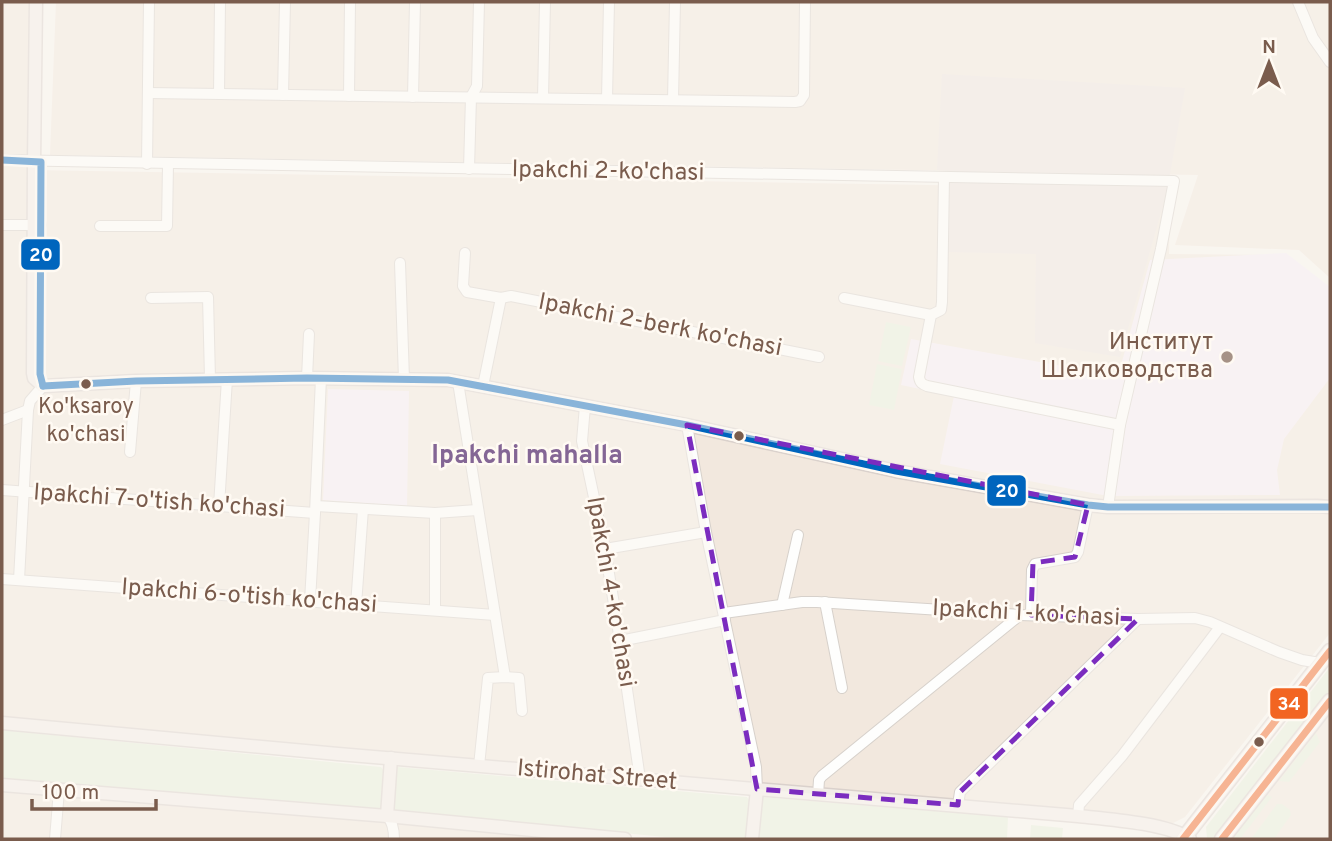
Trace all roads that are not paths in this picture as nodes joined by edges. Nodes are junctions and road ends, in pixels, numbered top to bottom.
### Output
1 (36, 2) edge
2 (44, 2) edge
3 (149, 2) edge
4 (220, 2) edge
5 (285, 2) edge
6 (350, 2) edge
7 (415, 2) edge
8 (479, 2) edge
9 (545, 2) edge
10 (609, 2) edge
11 (675, 2) edge
12 (806, 2) edge
13 (1298, 2) edge
14 (1330, 62) edge
15 (148, 93) junction
16 (219, 94) junction
17 (283, 95) junction
18 (349, 96) junction
19 (413, 97) junction
20 (471, 97) junction
21 (543, 98) junction
22 (607, 99) junction
23 (673, 100) junction
24 (2, 160) edge
25 (37, 162) junction
26 (147, 164) junction
27 (168, 164) junction
28 (469, 169) junction
29 (944, 177) junction
30 (2, 225) edge
31 (37, 225) junction
32 (100, 226) dead end
33 (465, 253) dead end
34 (400, 263) dead end
35 (151, 298) dead end
36 (501, 298) junction
37 (844, 298) dead end
38 (931, 315) junction
39 (309, 334) dead end
40 (819, 358) dead end
41 (307, 378) junction
42 (321, 378) junction
43 (210, 379) junction
44 (227, 379) junction
45 (404, 379) junction
46 (136, 381) junction
47 (458, 382) junction
48 (43, 386) junction
49 (483, 386) junction
50 (585, 406) junction
51 (28, 410) junction
52 (2, 420) edge
53 (687, 425) junction
54 (1120, 425) junction
55 (130, 452) dead end
56 (2, 490) edge
57 (23, 492) junction
58 (1109, 500) dead end
59 (1088, 505) junction
60 (219, 506) junction
61 (1330, 507) edge
62 (363, 509) junction
63 (316, 510) junction
64 (477, 510) junction
65 (435, 513) junction
66 (706, 532) junction
67 (798, 535) dead end
68 (605, 549) junction
69 (2, 579) edge
70 (19, 580) junction
71 (310, 601) junction
72 (825, 602) junction
73 (356, 605) junction
74 (782, 605) junction
75 (435, 610) junction
76 (495, 615) junction
77 (1020, 615) junction
78 (1031, 615) junction
79 (724, 616) junction
80 (1138, 619) junction
81 (1220, 626) junction
82 (620, 641) junction
83 (1330, 650) edge
84 (1320, 663) junction
85 (505, 677) junction
86 (842, 688) dead end
87 (1330, 701) edge
88 (522, 711) dead end
89 (2, 723) edge
90 (391, 758) junction
91 (479, 766) junction
92 (640, 779) junction
93 (2, 785) edge
94 (757, 789) junction
95 (59, 790) junction
96 (818, 794) junction
97 (958, 805) junction
98 (387, 816) junction
99 (1078, 816) junction
100 (1186, 838) edge
101 (55, 839) edge
102 (394, 839) edge
103 (625, 839) edge
104 (752, 839) edge
105 (1222, 839) edge

1 - 25 main road
2 - 25 main road
3 - 15 street
4 - 16 street
5 - 17 street
6 - 18 street
7 - 19 street
8 - 20 street
9 - 21 street
10 - 22 street
11 - 23 street
12 - 23 street
13 - 14 street
15 - 16 street
15 - 26 street
16 - 17 street
17 - 18 street
18 - 19 street
19 - 20 street
20 - 21 street
20 - 28 street
21 - 22 street
22 - 23 street
24 - 25 street, Ipakchi 2-ko'chasi
25 - 26 street, Ipakchi 2-ko'chasi
25 - 31 main road
26 - 27 street, Ipakchi 2-ko'chasi
27 - 28 street, Ipakchi 2-ko'chasi
27 - 32 street
28 - 29 street, Ipakchi 2-ko'chasi
29 - 38 street
29 - 54 street, Ipakchi 2-ko'chasi
30 - 31 street
31 - 48 main road
33 - 36 street, Ipakchi 2-berk ko'chasi
34 - 45 street
35 - 43 street
36 - 40 street, Ipakchi 2-berk ko'chasi
36 - 49 street
37 - 38 street
38 - 54 street
39 - 41 street
41 - 42 main road
41 - 44 main road
42 - 45 main road
42 - 63 street
43 - 44 main road
43 - 46 main road
44 - 60 street
45 - 47 main road
46 - 48 main road
46 - 55 street
47 - 49 main road
47 - 64 street
48 - 51 street
49 - 50 main road
50 - 53 main road
50 - 68 street, Ipakchi 4-ko'chasi
51 - 52 street
51 - 57 street
53 - 59 main road
53 - 66 street
54 - 58 street
56 - 57 street, Ipakchi 7-o'tish ko'chasi
57 - 60 street, Ipakchi 7-o'tish ko'chasi
57 - 70 street
59 - 61 main road
59 - 78 street
60 - 63 street, Ipakchi 7-o'tish ko'chasi
62 - 63 street, Ipakchi 7-o'tish ko'chasi
62 - 65 street, Ipakchi 7-o'tish ko'chasi
62 - 73 street
63 - 71 street
64 - 65 street, Ipakchi 7-o'tish ko'chasi
64 - 76 street
65 - 75 street
66 - 68 street
66 - 79 street
67 - 74 street
68 - 82 street, Ipakchi 4-ko'chasi
69 - 70 street, Ipakchi 6-o'tish ko'chasi
70 - 71 street, Ipakchi 6-o'tish ko'chasi
71 - 73 street, Ipakchi 6-o'tish ko'chasi
72 - 74 street, Ipakchi 1-ko'chasi
72 - 77 street, Ipakchi 1-ko'chasi
72 - 86 street
73 - 75 street, Ipakchi 6-o'tish ko'chasi
74 - 79 street, Ipakchi 1-ko'chasi
75 - 76 street, Ipakchi 6-o'tish ko'chasi
76 - 85 street
77 - 78 street, Ipakchi 1-ko'chasi
77 - 96 street
78 - 80 street, Ipakchi 1-ko'chasi
79 - 82 street, Ipakchi 1-ko'chasi
79 - 94 street
80 - 81 street, Ipakchi 1-ko'chasi
80 - 97 street
81 - 84 street, Ipakchi 1-ko'chasi
81 - 99 street
82 - 92 street, Ipakchi 4-ko'chasi
83 - 84 highway
84 - 100 highway
85 - 88 street
85 - 91 street
87 - 105 highway
89 - 90 main road, Istirohat Street
90 - 91 main road, Istirohat Street
90 - 98 main road
91 - 92 main road, Istirohat Street
92 - 94 main road, Istirohat Street
93 - 95 main road
94 - 96 main road, Istirohat Street
94 - 104 main road
95 - 98 main road
95 - 101 street
96 - 97 main road, Istirohat Street
97 - 99 main road, Istirohat Street
98 - 102 street
98 - 103 main road
99 - 100 main road, Istirohat Street

